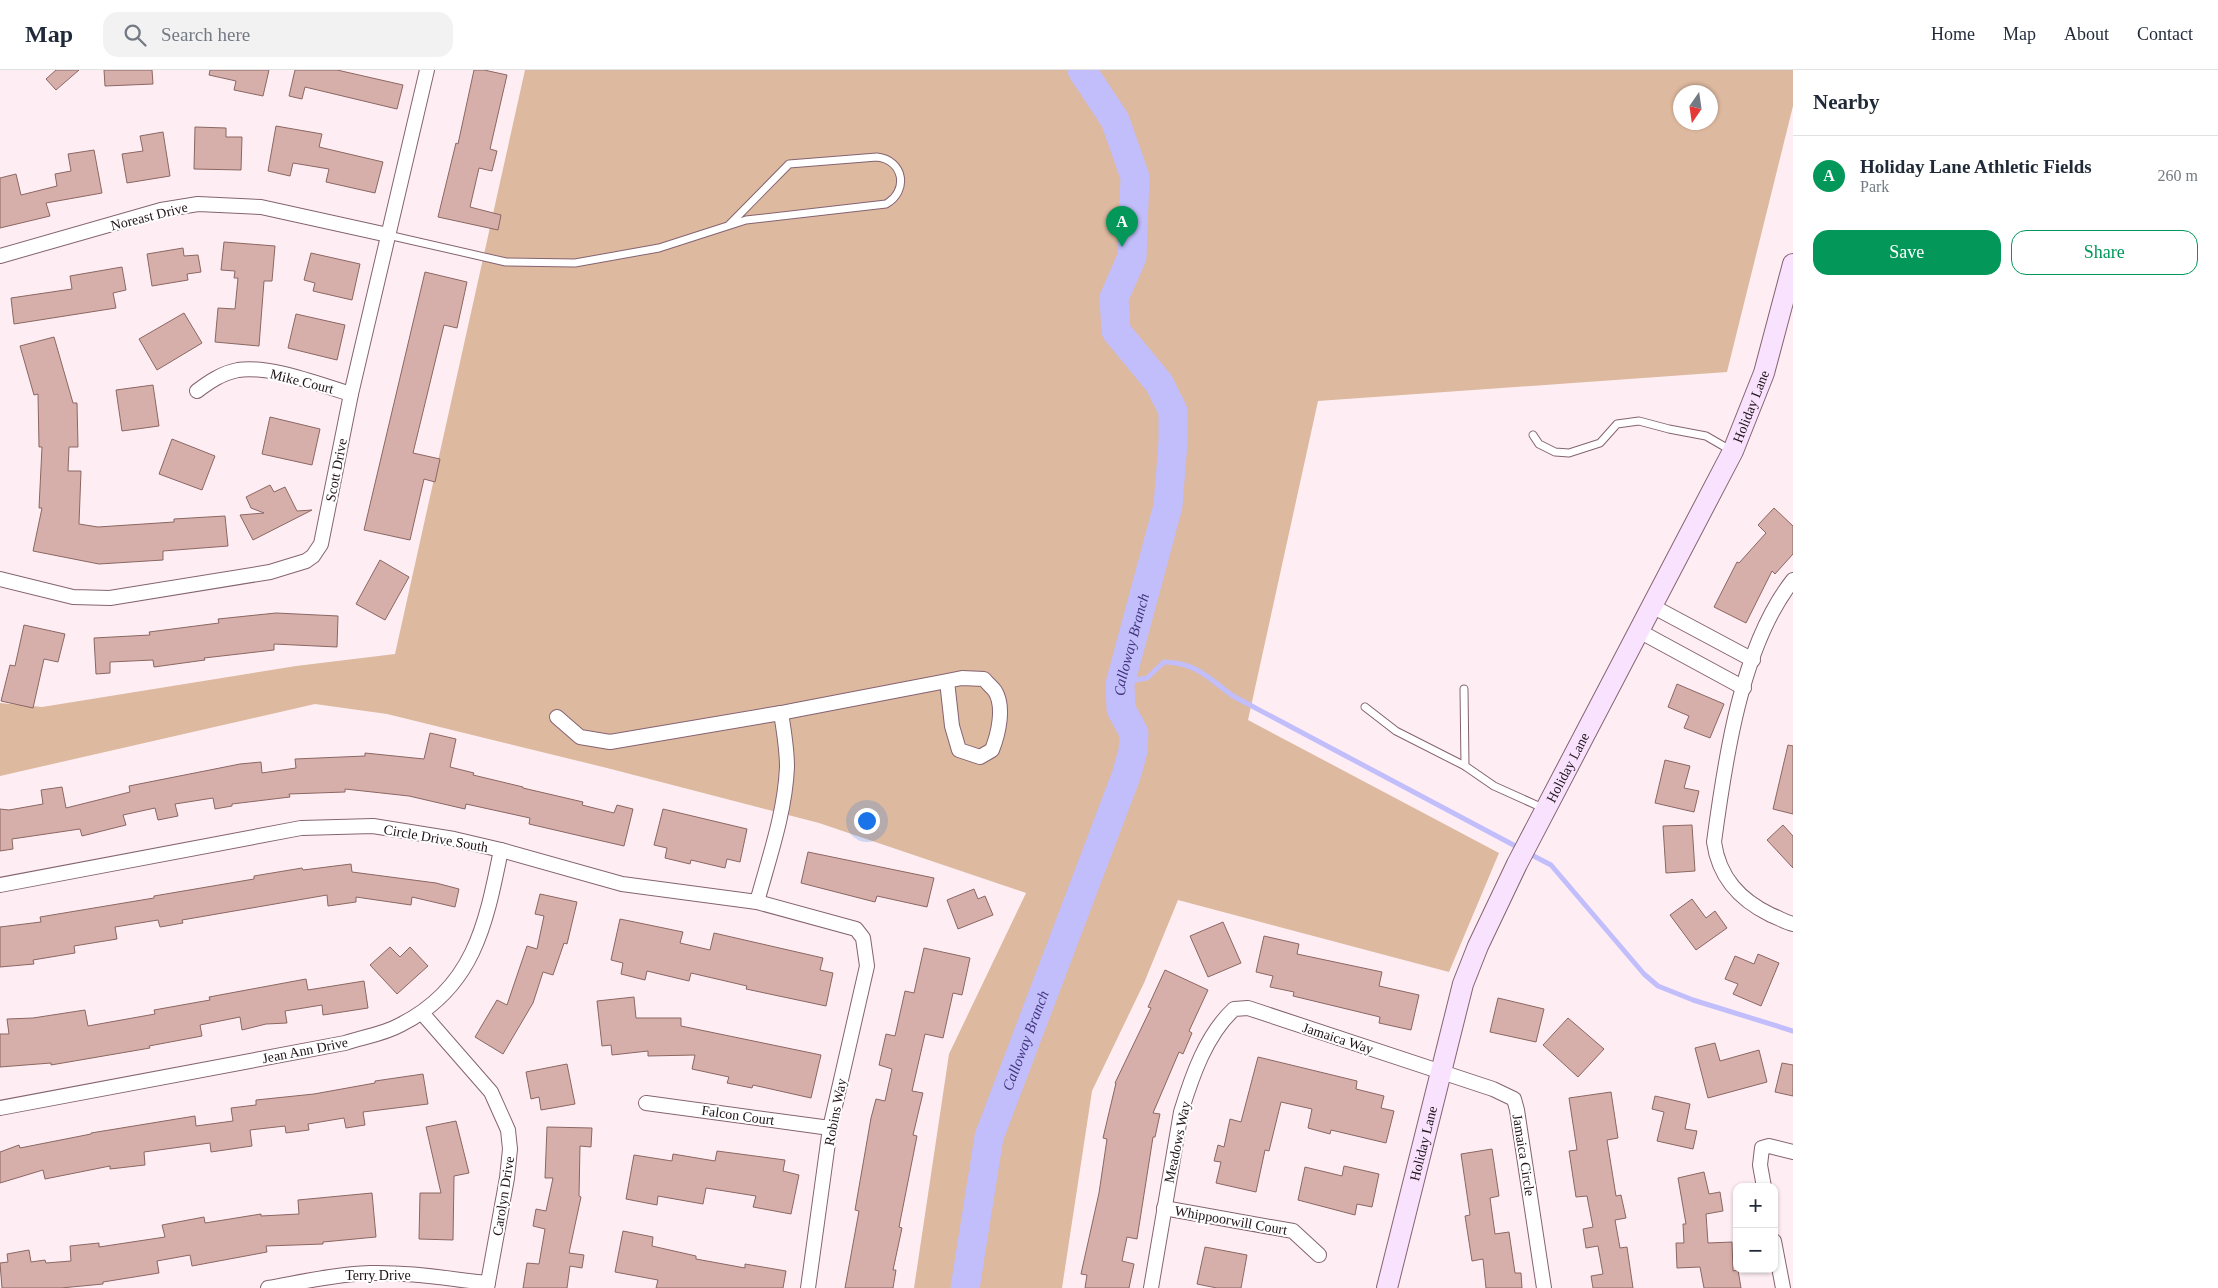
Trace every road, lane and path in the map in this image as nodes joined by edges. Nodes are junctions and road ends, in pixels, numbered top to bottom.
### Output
1 (427, 70) edge
2 (729, 225) junction
3 (388, 235) junction
4 (0, 256) edge
5 (1793, 267) edge
6 (197, 391) dead end
7 (351, 394) junction
8 (1533, 435) dead end
9 (1733, 451) junction
10 (0, 579) edge
11 (1793, 580) edge
12 (1652, 606) junction
13 (1639, 630) junction
14 (1753, 660) junction
15 (947, 681) junction
16 (1744, 688) junction
17 (1464, 689) dead end
18 (1365, 707) dead end
19 (781, 713) junction
20 (557, 717) dead end
21 (1465, 766) junction
22 (1545, 809) junction
23 (501, 850) junction
24 (0, 885) edge
25 (756, 902) junction
26 (1793, 924) edge
27 (863, 938) joint
28 (1234, 1008) joint
29 (422, 1013) junction
30 (1441, 1072) junction
31 (646, 1103) dead end
32 (0, 1108) edge
33 (830, 1128) junction
34 (1793, 1152) edge
35 (1764, 1183) edge
36 (1164, 1208) junction
37 (1319, 1255) dead end
38 (1778, 1262) edge
39 (488, 1286) edge
40 (268, 1288) edge
41 (808, 1288) edge
42 (1151, 1288) edge
43 (1387, 1288) edge
44 (1544, 1288) edge
45 (1783, 1288) edge

1 - 3 street, Scott Drive
2 - 2 lane
2 - 3 lane
3 - 4 street, Noreast Drive
3 - 7 street, Scott Drive
5 - 9 street, Holiday Lane
6 - 7 street, Mike Court
7 - 10 street, Scott Drive
8 - 9 lane
9 - 12 street, Holiday Lane
11 - 14 street
12 - 13 street, Holiday Lane
12 - 14 street
13 - 16 street
13 - 22 street, Holiday Lane
14 - 16 street
15 - 15 street
15 - 19 street
16 - 26 street
17 - 21 lane
18 - 21 lane
19 - 20 street
19 - 25 street
21 - 22 lane
22 - 30 street, Holiday Lane
23 - 24 street, Circle Drive South
23 - 25 street, Circle Drive South
23 - 29 street, Jean Ann Drive
25 - 27 street, Circle Drive South
27 - 33 street, Robins Way
28 - 30 street, Jamaica Way
28 - 36 street, Meadows Way
29 - 32 street, Jean Ann Drive
29 - 39 street, Carolyn Drive
30 - 43 street, Holiday Lane
30 - 44 street, Jamaica Circle
31 - 33 street, Falcon Court
33 - 41 street, Robins Way
34 - 35 street
36 - 37 street, Whippoorwill Court
36 - 42 street, Meadows Way
38 - 45 street
39 - 40 street, Terry Drive

